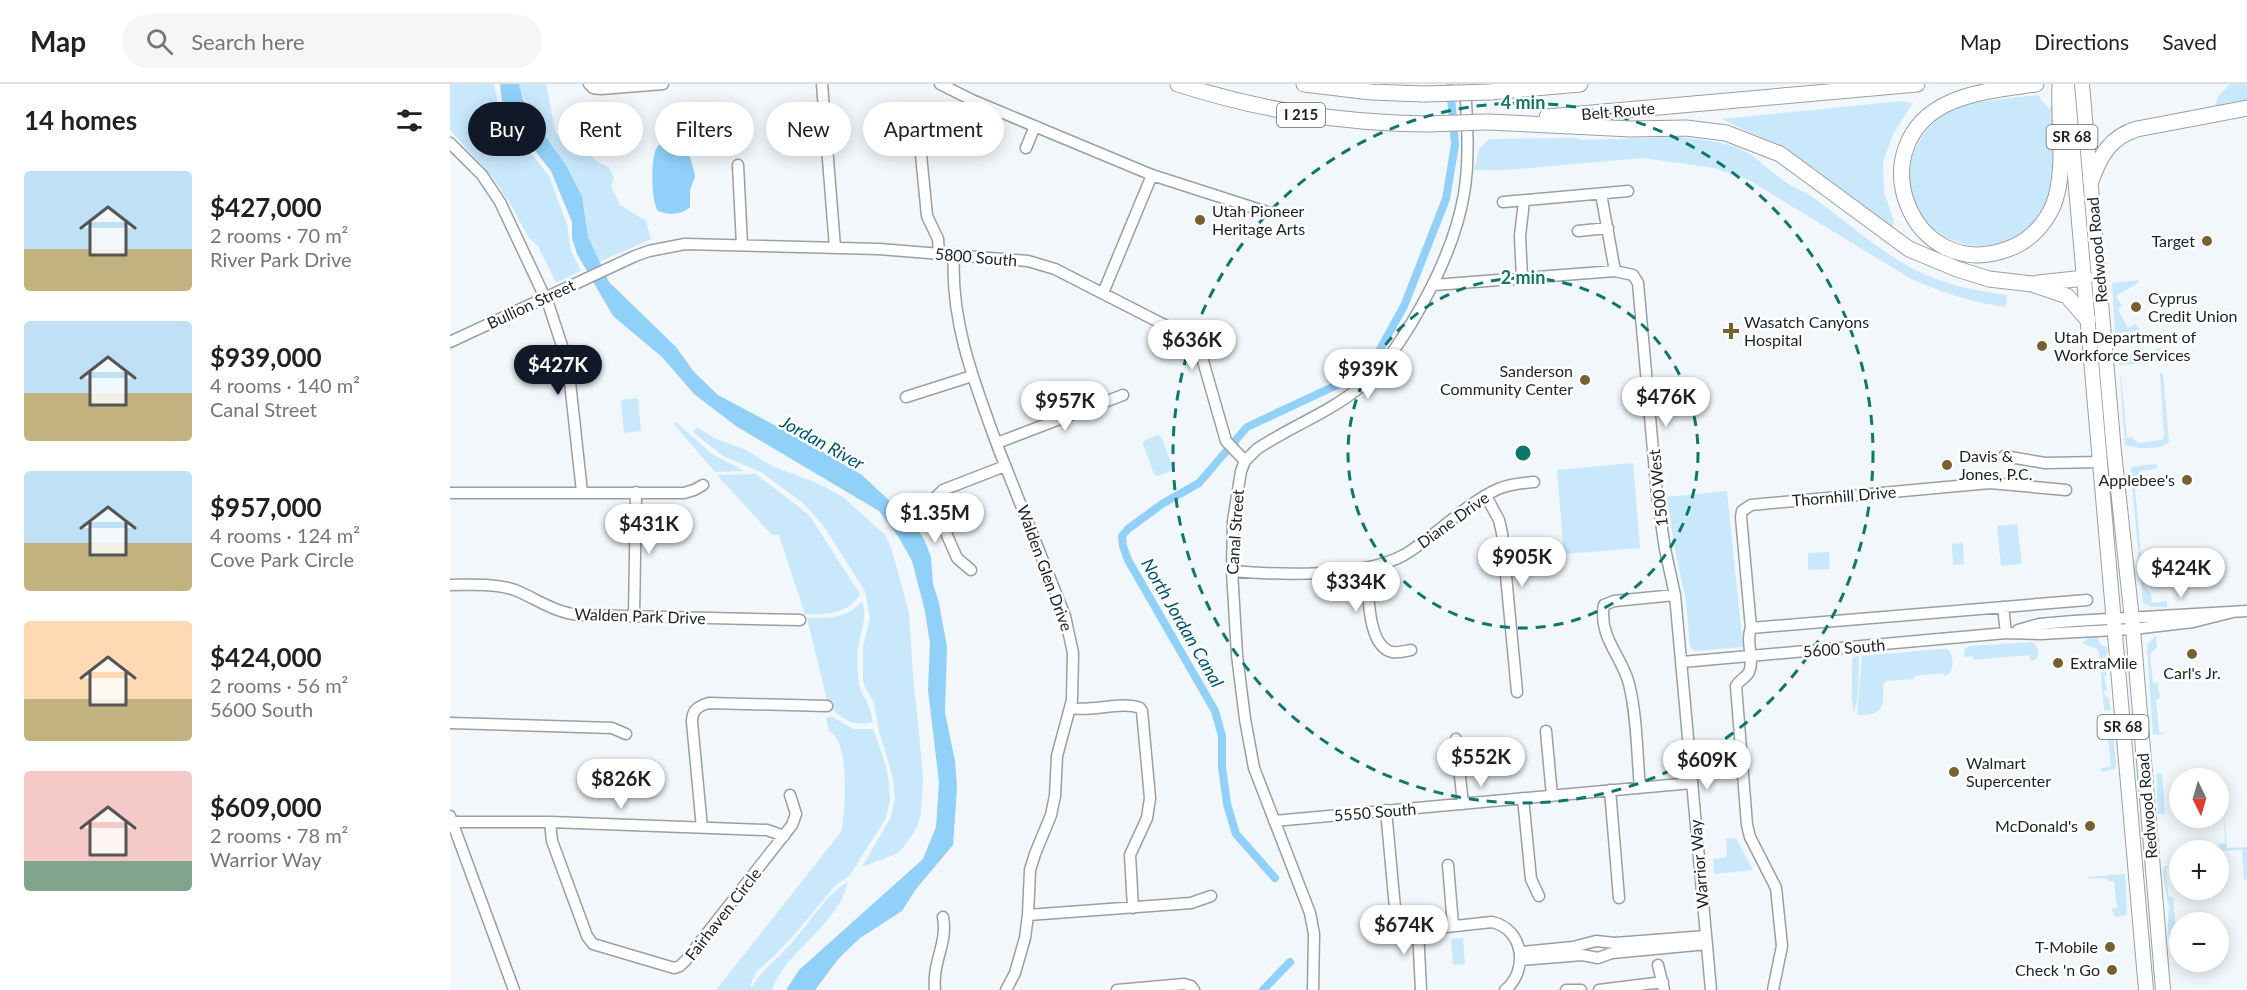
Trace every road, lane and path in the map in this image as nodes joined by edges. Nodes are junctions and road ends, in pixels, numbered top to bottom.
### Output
1 (589, 84) edge
2 (663, 84) edge
3 (822, 84) edge
4 (940, 84) edge
5 (1178, 84) edge
6 (1304, 84) edge
7 (1465, 84) edge
8 (1560, 84) edge
9 (1580, 84) edge
10 (1917, 84) edge
11 (2035, 84) edge
12 (2060, 84) edge
13 (2067, 84) edge
14 (2082, 84) edge
15 (1542, 87) junction
16 (2247, 108) edge
17 (1487, 122) junction
18 (1035, 126) junction
19 (450, 143) edge
20 (1026, 148) dead end
21 (921, 156) edge
22 (738, 165) dead end
23 (1152, 175) junction
24 (2091, 181) junction
25 (1628, 191) dead end
26 (1600, 194) junction
27 (1524, 201) junction
28 (1503, 202) dead end
29 (1267, 212) dead end
30 (1608, 228) junction
31 (1578, 231) dead end
32 (742, 245) junction
33 (834, 247) junction
34 (939, 254) junction
35 (954, 255) junction
36 (611, 267) joint
37 (1615, 271) junction
38 (1522, 278) junction
39 (2085, 278) junction
40 (2032, 284) junction
41 (1434, 285) junction
42 (1103, 293) junction
43 (545, 297) junction
44 (2088, 320) junction
45 (450, 342) edge
46 (972, 376) junction
47 (2093, 393) junction
48 (1123, 395) dead end
49 (906, 397) dead end
50 (997, 443) junction
51 (2004, 456) dead end
52 (1245, 461) junction
53 (2100, 462) junction
54 (2115, 463) junction
55 (1005, 466) junction
56 (1534, 482) dead end
57 (702, 485) dead end
58 (2066, 490) dead end
59 (582, 492) junction
60 (636, 492) junction
61 (450, 493) edge
62 (1486, 496) junction
63 (2123, 532) junction
64 (1366, 568) junction
65 (971, 570) dead end
66 (1232, 571) junction
67 (450, 585) edge
68 (1675, 594) junction
69 (2087, 600) dead end
70 (2004, 607) junction
71 (2247, 611) edge
72 (634, 617) junction
73 (801, 620) dead end
74 (2132, 623) junction
75 (2115, 624) junction
76 (1751, 628) junction
77 (2006, 633) junction
78 (1411, 650) dead end
79 (1749, 656) junction
80 (1682, 662) junction
81 (1517, 692) dead end
82 (827, 706) dead end
83 (1070, 708) junction
84 (450, 723) edge
85 (1546, 731) dead end
86 (626, 734) dead end
87 (1456, 739) dead end
88 (1692, 783) junction
89 (1640, 788) junction
90 (1610, 790) junction
91 (790, 795) dead end
92 (1552, 796) junction
93 (1523, 798) junction
94 (1463, 804) junction
95 (1386, 810) junction
96 (1274, 821) junction
97 (550, 822) junction
98 (452, 825) edge
99 (702, 828) junction
100 (784, 836) junction
101 (1448, 865) dead end
102 (1210, 896) dead end
103 (1539, 896) dead end
104 (1619, 898) dead end
105 (1133, 908) junction
106 (1395, 908) dead end
107 (1028, 915) junction
108 (943, 917) dead end
109 (1453, 925) junction
110 (1706, 940) junction
111 (1521, 956) junction
112 (1658, 965) dead end
113 (1663, 986) edge
114 (1513, 988) edge
115 (1194, 989) edge
116 (514, 990) edge
117 (935, 990) edge
118 (1006, 990) edge
119 (1117, 990) edge
120 (1313, 990) edge
121 (1421, 990) edge
122 (1566, 990) edge
123 (1581, 990) edge
124 (1599, 990) edge
125 (1711, 990) edge
126 (1773, 990) edge
127 (2146, 990) edge
128 (2163, 990) edge

1 - 2 street
3 - 33 street
4 - 18 street
5 - 17 highway, Belt Route / I 215, bridge
6 - 15 highway, Belt Route / I 215, bridge
7 - 41 street
8 - 15 highway
9 - 15 highway, Belt Route / I 215
10 - 17 highway, Belt Route / I 215
11 - 12 highway
13 - 39 main road, Redwood Road / SR 68
14 - 24 main road, Redwood Road / SR 68
16 - 24 highway
17 - 40 highway
18 - 20 street
18 - 23 street
19 - 43 street
21 - 34 street
22 - 32 street
23 - 29 street
23 - 42 street
24 - 54 main road, Redwood Road / SR 68
25 - 26 street
26 - 27 street
26 - 30 street
27 - 28 street
27 - 38 street
30 - 31 street
30 - 37 street
32 - 33 street, 5800 South
32 - 36 street, 5800 South
33 - 34 street, 5800 South
34 - 35 street, 5800 South
35 - 42 street, 5800 South
35 - 46 street, Walden Glen Drive
36 - 43 street, Bullion Street
37 - 38 street
37 - 68 street, 1500 West
38 - 41 street
39 - 40 highway
39 - 44 main road, Redwood Road / SR 68
40 - 44 highway
41 - 52 street
42 - 52 street, 5800 South
43 - 45 street, Bullion Street
43 - 59 street
44 - 47 main road, Redwood Road / SR 68
46 - 49 street
46 - 50 street, Walden Glen Drive
47 - 53 main road, Redwood Road / SR 68
47 - 54 main road
48 - 50 street
50 - 55 street, Walden Glen Drive
51 - 53 street
52 - 66 street, Canal Street
53 - 63 main road
53 - 75 main road, Redwood Road / SR 68
54 - 63 main road, Redwood Road / SR 68
55 - 65 street
55 - 83 street, Walden Glen Drive
56 - 62 street, Diane Drive
57 - 60 street
58 - 76 street, Thornhill Drive
59 - 60 street
59 - 61 street
60 - 72 street
62 - 64 street, Diane Drive
62 - 81 street
63 - 74 main road, Redwood Road / SR 68
64 - 66 street, Diane Drive
64 - 78 street
66 - 96 street, Canal Street
67 - 72 street, Walden Park Drive
68 - 80 street, Warrior Way
68 - 89 street
69 - 70 street
70 - 76 street
70 - 77 street
71 - 74 street, 5600 South
72 - 73 street, Walden Park Drive
74 - 75 street, 5600 South
74 - 128 main road, Redwood Road / SR 68
75 - 77 street, 5600 South
75 - 127 main road, Redwood Road / SR 68
76 - 79 street, Thornhill Drive
77 - 79 street, 5600 South
79 - 80 street, 5600 South
79 - 126 street, Thornhill Drive
80 - 88 street, Warrior Way
82 - 99 street
83 - 105 street
83 - 107 street, Walden Glen Drive
84 - 86 street
85 - 92 street
87 - 94 street
88 - 89 street, 5550 South
88 - 110 street, Warrior Way
89 - 90 street, 5550 South
90 - 92 street, 5550 South
90 - 104 street
91 - 100 street, Fairhaven Circle
92 - 93 street, 5550 South
93 - 94 street, 5550 South
93 - 103 street
94 - 95 street, 5550 South
95 - 96 street, 5550 South
95 - 106 street
96 - 120 street, Canal Street
97 - 98 street
97 - 99 street
97 - 100 street, Fairhaven Circle
98 - 116 street
99 - 100 street
101 - 109 street
102 - 105 street
105 - 107 street
107 - 118 street, Walden Glen Drive
108 - 117 street
109 - 111 street
109 - 121 street
110 - 111 street
110 - 111 street
110 - 125 street, Warrior Way
111 - 114 street
112 - 113 street
113 - 124 street
115 - 119 street
122 - 123 street

